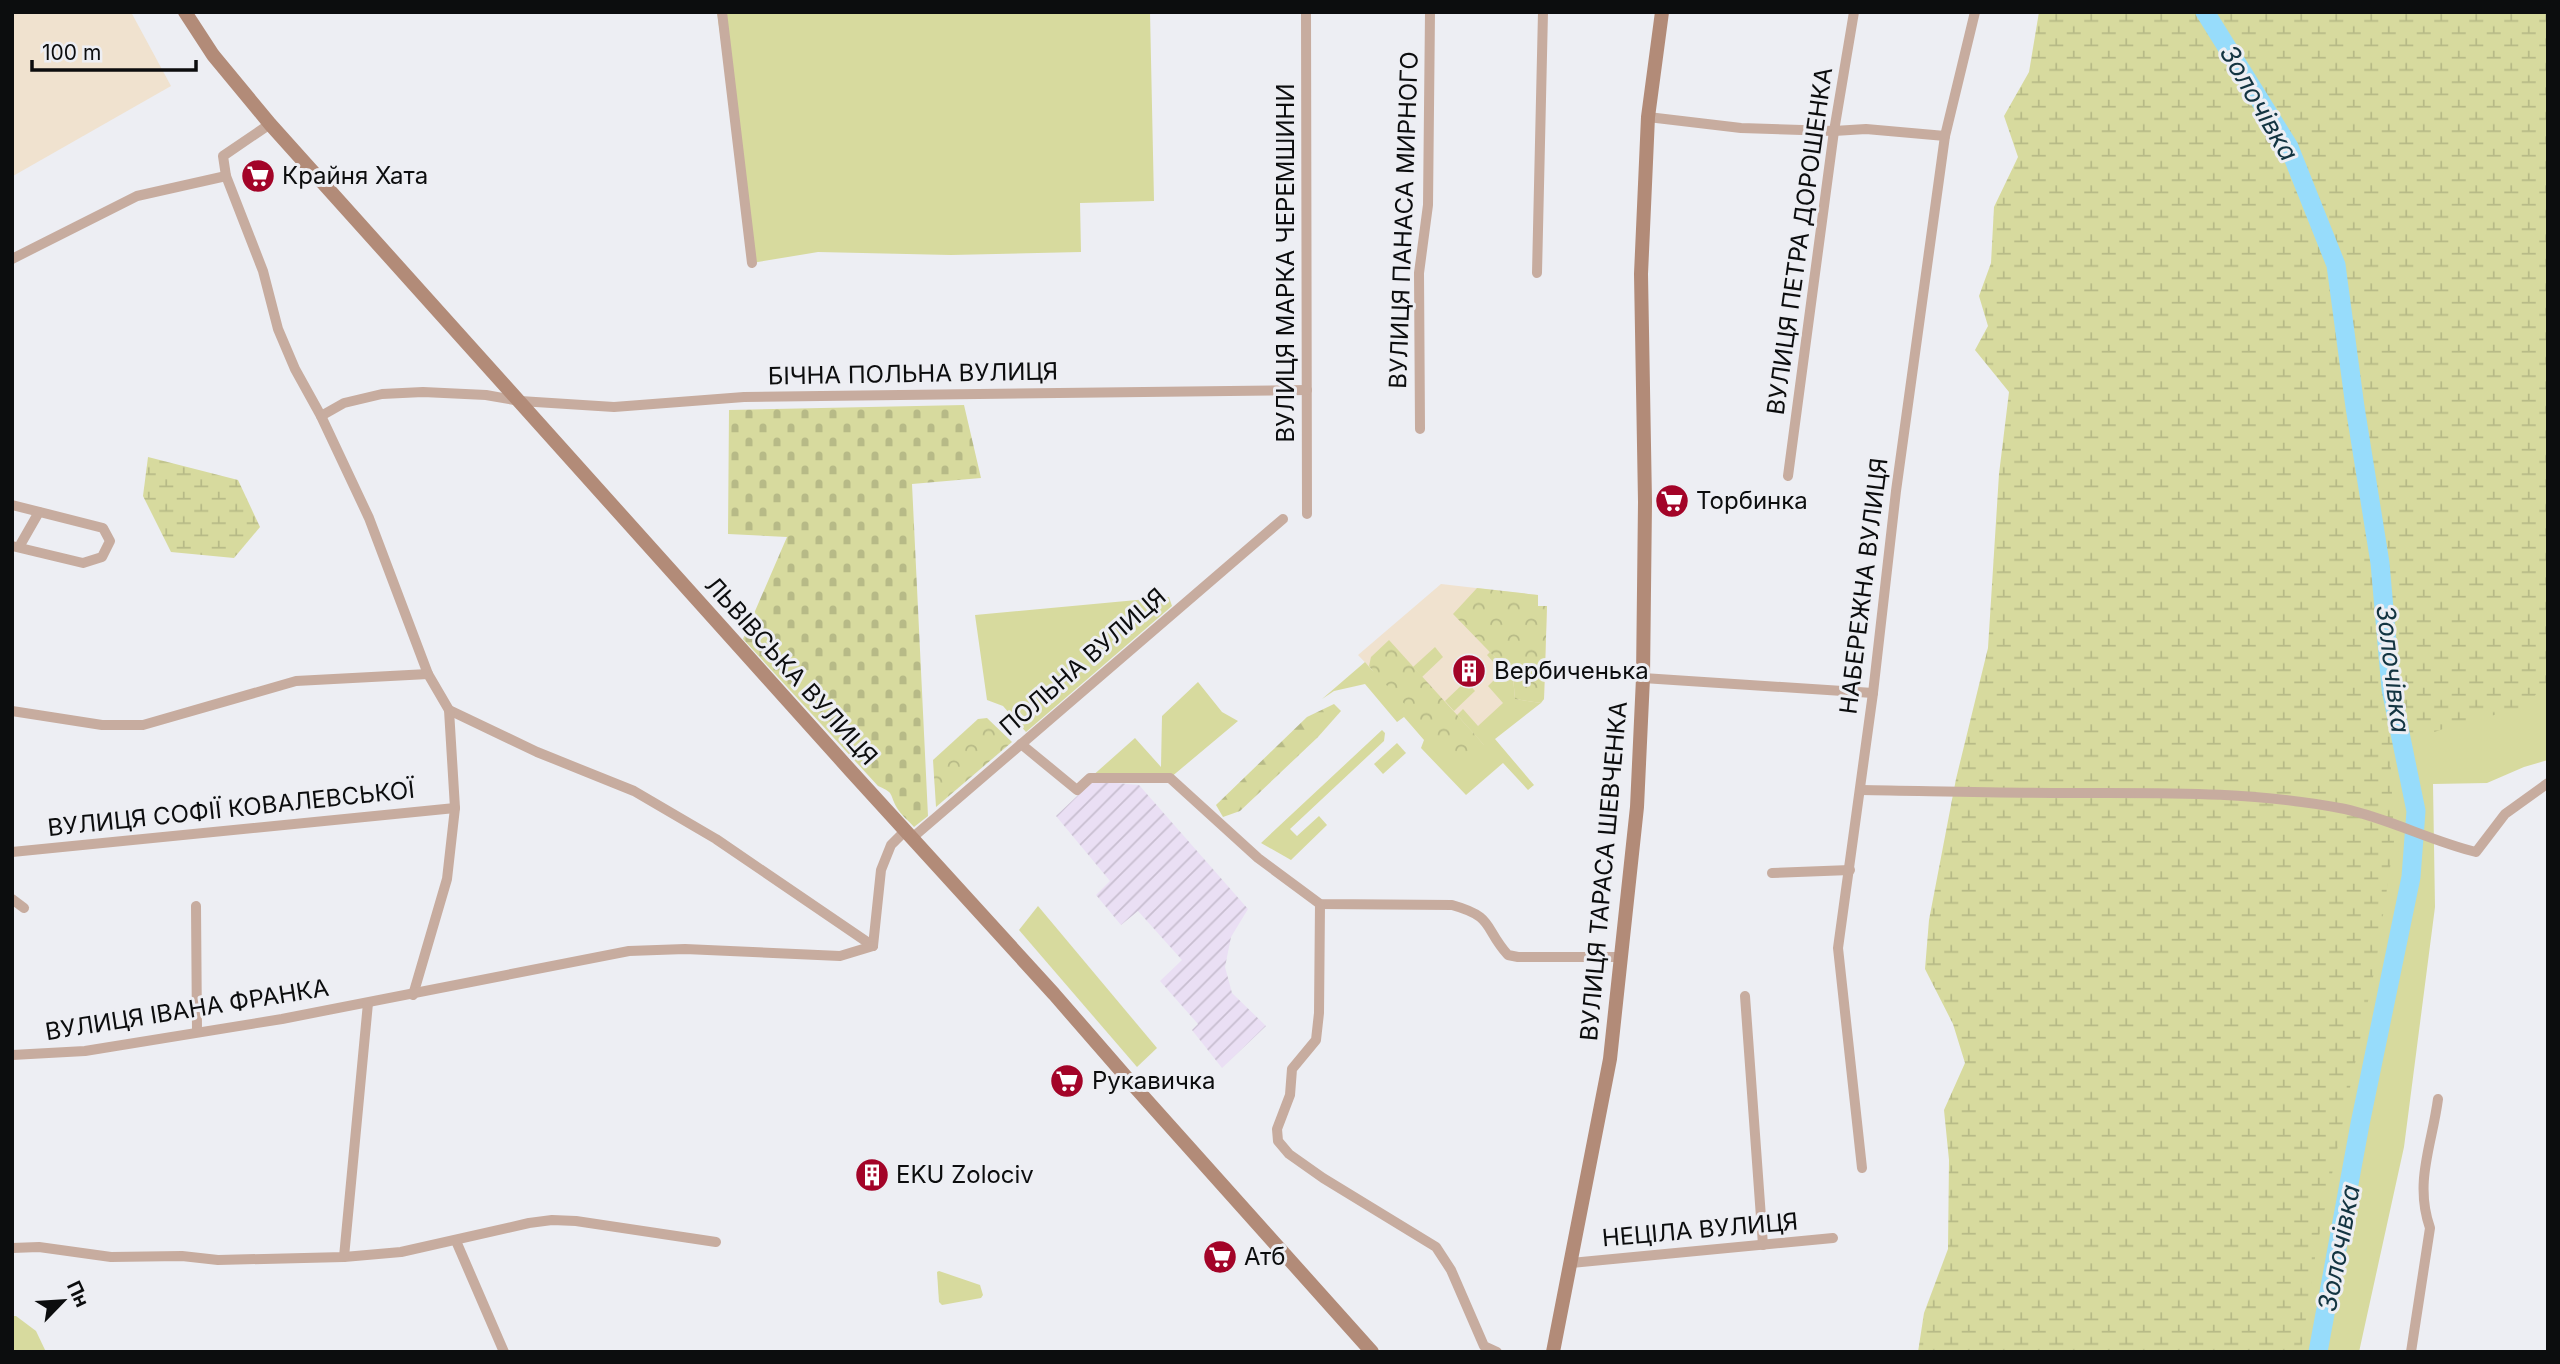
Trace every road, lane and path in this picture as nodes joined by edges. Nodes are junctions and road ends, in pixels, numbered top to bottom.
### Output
1 (186, 12) edge
2 (722, 12) edge
3 (1306, 12) edge
4 (1430, 12) edge
5 (1544, 12) edge
6 (1662, 12) edge
7 (1854, 12) edge
8 (1975, 12) edge
9 (1648, 117) junction
10 (270, 124) junction
11 (1834, 131) junction
12 (1945, 136) junction
13 (226, 176) junction
14 (12, 259) edge
15 (752, 263) dead end
16 (1537, 273) dead end
17 (1307, 390) junction
18 (520, 401) junction
19 (321, 416) junction
20 (1420, 429) dead end
21 (1788, 476) dead end
22 (12, 505) edge
23 (39, 512) junction
24 (1307, 514) dead end
25 (1283, 519) dead end
26 (16, 547) edge
27 (428, 674) junction
28 (1643, 678) junction
29 (1874, 693) junction
30 (449, 709) junction
31 (12, 711) edge
32 (1021, 744) junction
33 (2548, 783) edge
34 (1861, 790) junction
35 (455, 808) junction
36 (908, 834) junction
37 (12, 852) edge
38 (1850, 870) junction
39 (1772, 873) dead end
40 (12, 898) edge
41 (1320, 904) junction
42 (195, 906) dead end
43 (24, 908) dead end
44 (873, 946) junction
45 (1622, 957) junction
46 (413, 995) junction
47 (1745, 996) dead end
48 (368, 1003) junction
49 (197, 1032) junction
50 (12, 1055) edge
51 (2438, 1099) dead end
52 (1861, 1168) dead end
53 (1833, 1238) dead end
54 (456, 1241) junction
55 (716, 1242) dead end
56 (1763, 1245) junction
57 (12, 1248) edge
58 (344, 1257) junction
59 (1571, 1263) junction
60 (504, 1352) edge
61 (1372, 1352) edge
62 (1497, 1352) edge
63 (1553, 1352) edge
64 (2411, 1352) edge

1 - 10 main road, ЛЬВІВСЬКА ВУЛИЦЯ
2 - 15 street
3 - 17 street, ВУЛИЦЯ МАРКА ЧЕРЕМШИНИ
4 - 20 street, ВУЛИЦЯ ПАНАСА МИРНОГО
5 - 16 street
6 - 9 main road, ВУЛИЦЯ ТАРАСА ШЕВЧЕНКА
7 - 11 street, ВУЛИЦЯ ПЕТРА ДОРОШЕНКА
8 - 12 street, НАБЕРЕЖНА ВУЛИЦЯ
9 - 11 street
9 - 28 main road, ВУЛИЦЯ ТАРАСА ШЕВЧЕНКА
10 - 13 street
10 - 18 main road, ЛЬВІВСЬКА ВУЛИЦЯ
11 - 12 street
11 - 21 street, ВУЛИЦЯ ПЕТРА ДОРОШЕНКА
12 - 29 street, НАБЕРЕЖНА ВУЛИЦЯ
13 - 14 street
13 - 19 street
17 - 18 street, БІЧНА ПОЛЬНА ВУЛИЦЯ
17 - 24 street, ВУЛИЦЯ МАРКА ЧЕРЕМШИНИ
18 - 19 street, БІЧНА ПОЛЬНА ВУЛИЦЯ
18 - 36 main road, ЛЬВІВСЬКА ВУЛИЦЯ
19 - 27 street
22 - 23 street
23 - 26 street
23 - 26 street
25 - 32 street, ПОЛЬНА ВУЛИЦЯ
27 - 30 street
27 - 31 street
28 - 29 street
28 - 45 main road, ВУЛИЦЯ ТАРАСА ШЕВЧЕНКА
29 - 34 street, НАБЕРЕЖНА ВУЛИЦЯ
30 - 35 street
30 - 44 street
32 - 36 street, ПОЛЬНА ВУЛИЦЯ
32 - 41 street
33 - 34 street
34 - 38 street, НАБЕРЕЖНА ВУЛИЦЯ
35 - 37 street, ВУЛИЦЯ СОФІЇ КОВАЛЕВСЬКОЇ
35 - 46 street
36 - 44 street, ПОЛЬНА ВУЛИЦЯ
36 - 61 main road, ЛЬВІВСЬКА ВУЛИЦЯ
38 - 39 street
38 - 52 street, НАБЕРЕЖНА ВУЛИЦЯ
40 - 43 street
41 - 45 street
41 - 62 street
42 - 49 street
44 - 46 street, ВУЛИЦЯ ІВАНА ФРАНКА
45 - 59 main road, ВУЛИЦЯ ТАРАСА ШЕВЧЕНКА
46 - 48 street, ВУЛИЦЯ ІВАНА ФРАНКА
47 - 56 street
48 - 49 street, ВУЛИЦЯ ІВАНА ФРАНКА
48 - 58 street
49 - 50 street, ВУЛИЦЯ ІВАНА ФРАНКА
51 - 64 street
53 - 56 street, НЕЦІЛА ВУЛИЦЯ
54 - 55 street
54 - 58 street
54 - 60 street
56 - 59 street, НЕЦІЛА ВУЛИЦЯ
57 - 58 street
59 - 63 main road, ВУЛИЦЯ ТАРАСА ШЕВЧЕНКА

